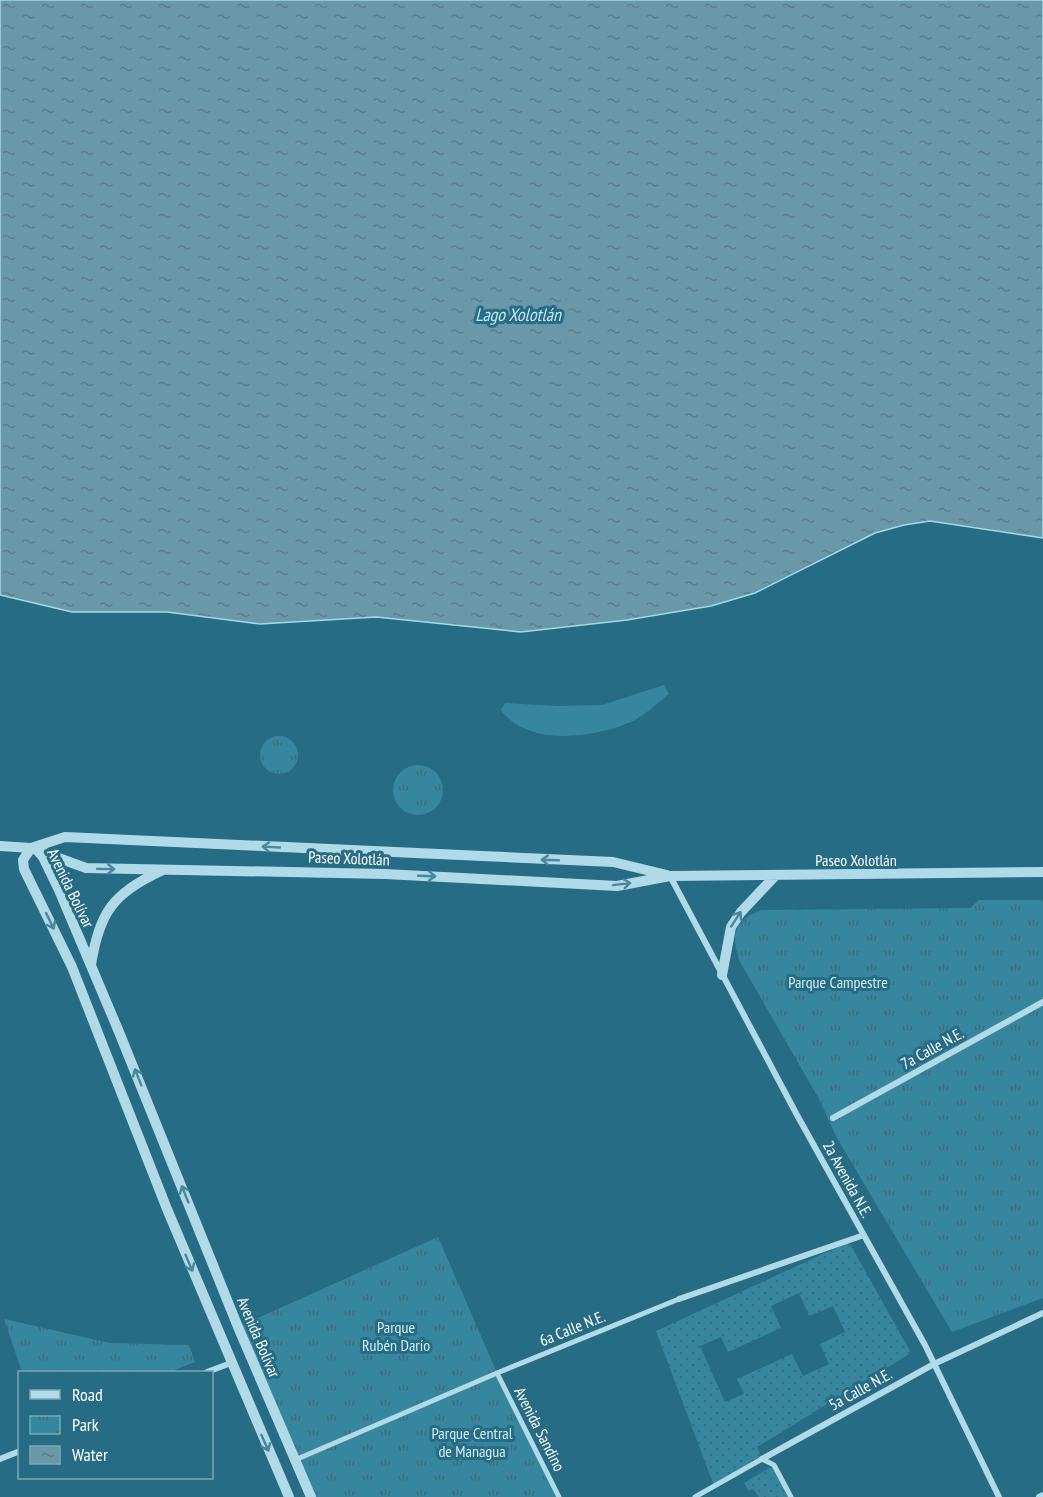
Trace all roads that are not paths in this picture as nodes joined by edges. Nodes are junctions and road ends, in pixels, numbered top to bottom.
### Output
1 (0, 848) edge
2 (31, 848) junction
3 (24, 869) junction
4 (165, 870) junction
5 (1043, 872) edge
6 (670, 876) junction
7 (775, 876) junction
8 (91, 965) junction
9 (722, 975) junction
10 (1043, 1002) edge
11 (833, 1118) dead end
12 (864, 1235) junction
13 (679, 1299) joint
14 (1043, 1313) edge
15 (231, 1363) junction
16 (934, 1364) junction
17 (210, 1371) edge
18 (497, 1372) junction
19 (18, 1452) edge
20 (762, 1459) junction
21 (0, 1460) edge
22 (295, 1460) junction
23 (289, 1497) edge
24 (311, 1497) edge
25 (559, 1497) edge
26 (695, 1497) edge
27 (791, 1497) edge
28 (999, 1497) edge

1 - 2 street, Paseo Xolotlán
1 - 3 street
2 - 3 street, Avenida Bolívar
2 -> 4 street, Paseo Xolotlán
6 -> 2 street, Paseo Xolotlán
2 - 8 street, Avenida Bolívar
3 -> 15 street, Avenida Bolívar
4 -> 6 street, Paseo Xolotlán
4 - 8 street
5 - 7 street, Paseo Xolotlán
6 - 7 street, Paseo Xolotlán
6 - 9 street, 2a Avenida N.E.
9 -> 7 street
22 -> 8 street, Avenida Bolívar
9 - 12 street, 2a Avenida N.E.
10 - 11 street, 7a Calle N.E.
12 - 13 street, 6a Calle N.E.
12 - 16 street, 2a Avenida N.E.
13 - 18 street, 6a Calle N.E.
14 - 16 street, 5a Calle N.E.
15 - 17 street
15 -> 23 street, Avenida Bolívar
16 - 20 street, 5a Calle N.E.
16 - 28 street, 2a Avenida N.E.
18 - 22 street, 6a Calle N.E.
18 - 25 street, Avenida Sandino
19 - 21 street
20 - 26 street, 5a Calle N.E.
20 - 27 street
22 - 24 street, Avenida Bolívar

